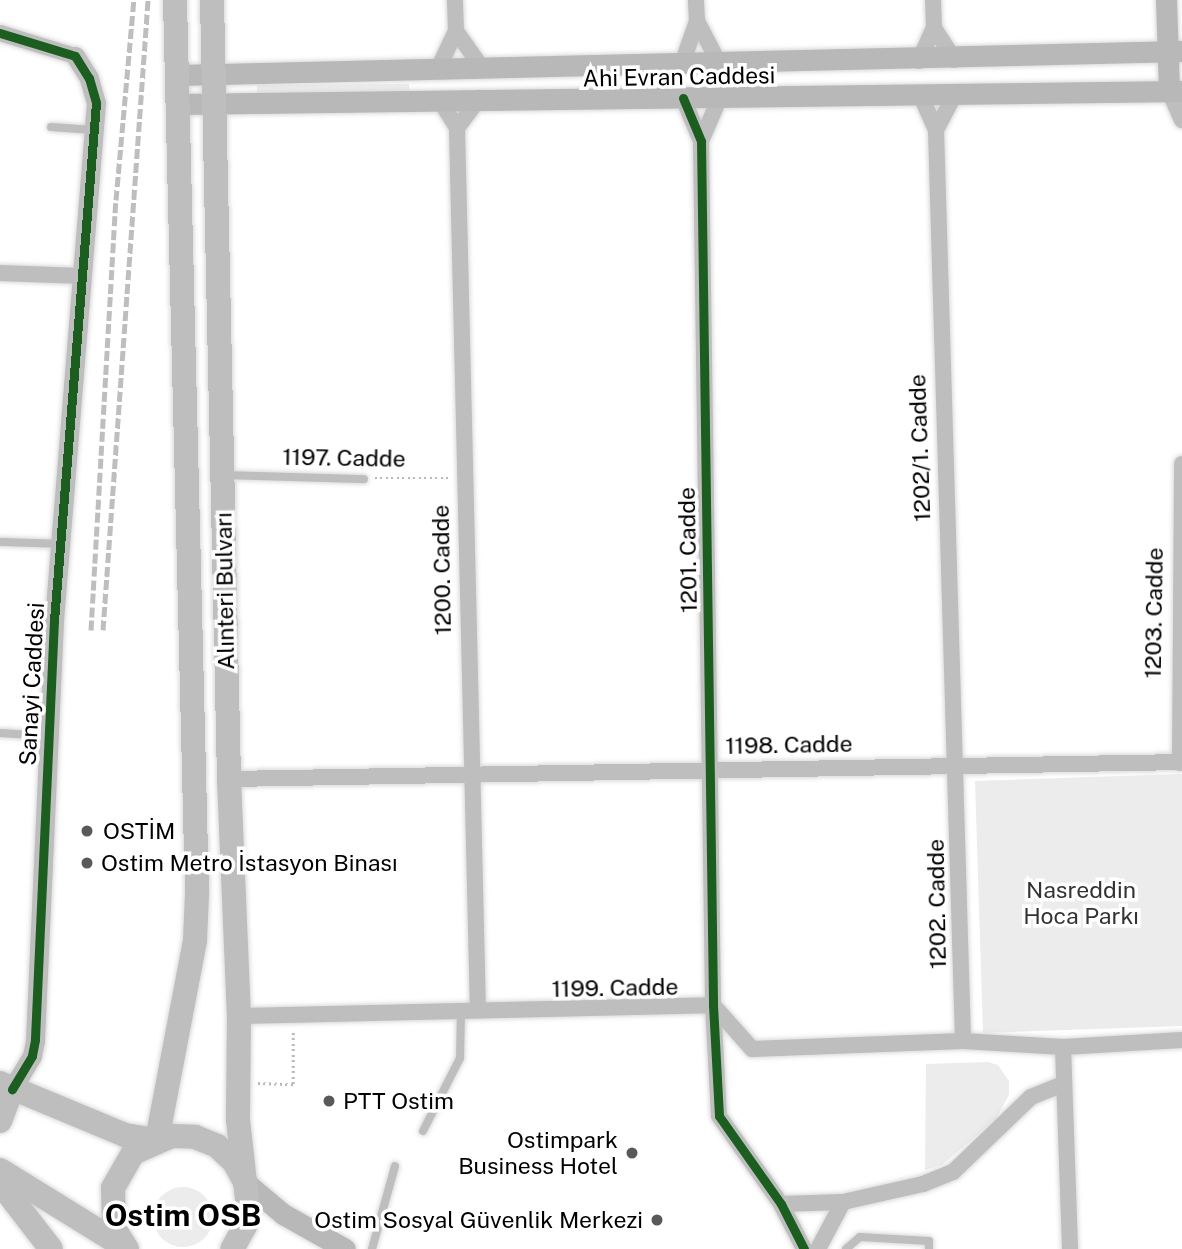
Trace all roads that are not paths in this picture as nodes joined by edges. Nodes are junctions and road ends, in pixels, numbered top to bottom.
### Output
1 (175, 0) edge
2 (212, 0) edge
3 (455, 0) edge
4 (696, 0) edge
5 (933, 0) edge
6 (1166, 0) edge
7 (697, 21) junction
8 (934, 27) junction
9 (456, 31) junction
10 (0, 33) edge
11 (1175, 52) edge
12 (75, 56) joint
13 (955, 60) junction
14 (919, 61) junction
15 (719, 63) junction
16 (682, 64) junction
17 (482, 68) junction
18 (438, 69) junction
19 (214, 74) junction
20 (177, 75) junction
21 (1175, 91) edge
22 (920, 94) junction
23 (955, 94) junction
24 (721, 95) junction
25 (480, 98) junction
26 (683, 98) junction
27 (439, 99) junction
28 (215, 103) junction
29 (177, 104) junction
30 (1182, 120) edge
31 (51, 127) dead end
32 (457, 128) junction
33 (94, 130) junction
34 (936, 130) junction
35 (701, 141) junction
36 (0, 273) edge
37 (82, 276) junction
38 (1182, 464) edge
39 (222, 475) junction
40 (364, 479) road end
41 (1182, 496) edge
42 (0, 542) edge
43 (60, 544) junction
44 (1180, 704) edge
45 (0, 733) edge
46 (49, 736) junction
47 (1181, 763) edge
48 (956, 765) junction
49 (710, 769) junction
50 (474, 774) junction
51 (229, 779) junction
52 (713, 1005) junction
53 (478, 1010) junction
54 (461, 1011) junction
55 (239, 1016) junction
56 (1182, 1040) edge
57 (962, 1041) junction
58 (1063, 1047) junction
59 (1064, 1084) junction
60 (6, 1086) edge
61 (0, 1121) edge
62 (424, 1132) dead end
63 (157, 1140) junction
64 (396, 1166) dead end
65 (0, 1170) edge
66 (245, 1182) junction
67 (0, 1183) edge
68 (843, 1202) junction
69 (781, 1204) junction
70 (125, 1248) edge
71 (51, 1249) edge
72 (232, 1249) edge
73 (345, 1249) edge
74 (372, 1249) edge
75 (804, 1249) edge
76 (818, 1249) edge
77 (846, 1249) edge
78 (929, 1249) edge
79 (1070, 1249) edge

1 - 20 main road, Alınteri Bulvarı
2 - 19 main road, Alınteri Bulvarı
3 - 9 street
4 - 7 street, 1201. Cadde
5 - 8 street, 1202/1. Cadde
6 - 11 main road
7 - 15 street, 1201. Cadde
7 - 16 street, 1201. Cadde
8 - 13 street
8 - 14 street, 1202/1. Cadde
9 - 17 street
9 - 18 street
10 - 12 street
11 - 13 main road, Ahi Evran Caddesi
11 - 21 main road
12 - 33 street, Sanayi Caddesi
13 - 14 main road, Ahi Evran Caddesi
13 - 23 main road, 1202/1. Cadde
14 - 15 main road, Ahi Evran Caddesi
14 - 22 main road, 1202/1. Cadde
15 - 16 main road, Ahi Evran Caddesi
15 - 24 main road, 1201. Cadde
16 - 17 main road, Ahi Evran Caddesi
16 - 26 main road, 1201. Cadde
17 - 18 main road, Ahi Evran Caddesi
17 - 25 main road
18 - 19 main road, Ahi Evran Caddesi
18 - 27 main road
19 - 20 main road, Ahi Evran Caddesi
19 - 28 main road, Alınteri Bulvarı
20 - 29 main road, Alınteri Bulvarı
21 - 23 main road, Ahi Evran Caddesi
21 - 30 street
22 - 23 main road, Ahi Evran Caddesi
22 - 24 main road, Ahi Evran Caddesi
22 - 34 street, 1202/1. Cadde
23 - 34 street, 1202/1. Cadde
24 - 26 main road, Ahi Evran Caddesi
24 - 35 street, 1201. Cadde
25 - 26 main road, Ahi Evran Caddesi
25 - 27 main road, Ahi Evran Caddesi
25 - 32 street
26 - 35 street, 1201. Cadde
27 - 28 main road, Ahi Evran Caddesi
27 - 32 street
28 - 29 main road, Ahi Evran Caddesi
28 - 39 main road, Alınteri Bulvarı
29 - 63 main road, Alınteri Bulvarı
31 - 33 lane
32 - 50 street, 1200. Cadde
33 - 37 street, Sanayi Caddesi
34 - 48 street, 1202/1. Cadde
35 - 49 street, 1201. Cadde
36 - 37 street
37 - 43 street, Sanayi Caddesi
38 - 41 street, 1203. Cadde
39 - 40 lane, 1197. Cadde
39 - 51 main road, Alınteri Bulvarı
41 - 44 street, 1203. Cadde
42 - 43 lane
43 - 46 street, Sanayi Caddesi
44 - 47 street, 1203. Cadde
45 - 46 lane
46 - 60 street, Sanayi Caddesi
47 - 48 street, 1198. Cadde
48 - 49 street, 1198. Cadde
48 - 57 street, 1202. Cadde
49 - 50 street, 1198. Cadde
49 - 52 street, 1201. Cadde
50 - 51 street, 1198. Cadde
50 - 53 street, 1200. Cadde
51 - 55 main road, Alınteri Bulvarı
52 - 53 street, 1199. Cadde
52 - 57 street
52 - 69 street, 1201. Cadde
53 - 54 street, 1199. Cadde
54 - 55 street, 1199. Cadde
54 - 62 lane
55 - 66 main road, Alınteri Bulvarı
56 - 58 street
57 - 58 street
58 - 59 street
59 - 68 street
59 - 79 street
60 - 61 main road
60 - 63 main road
63 - 66 main road
63 - 70 main road
64 - 74 lane
65 - 70 main road
66 - 72 main road, Alınteri Bulvarı
66 - 73 main road
67 - 71 main road
68 - 69 street
68 - 76 street
69 - 75 street, 1201. Cadde
77 - 78 lane

